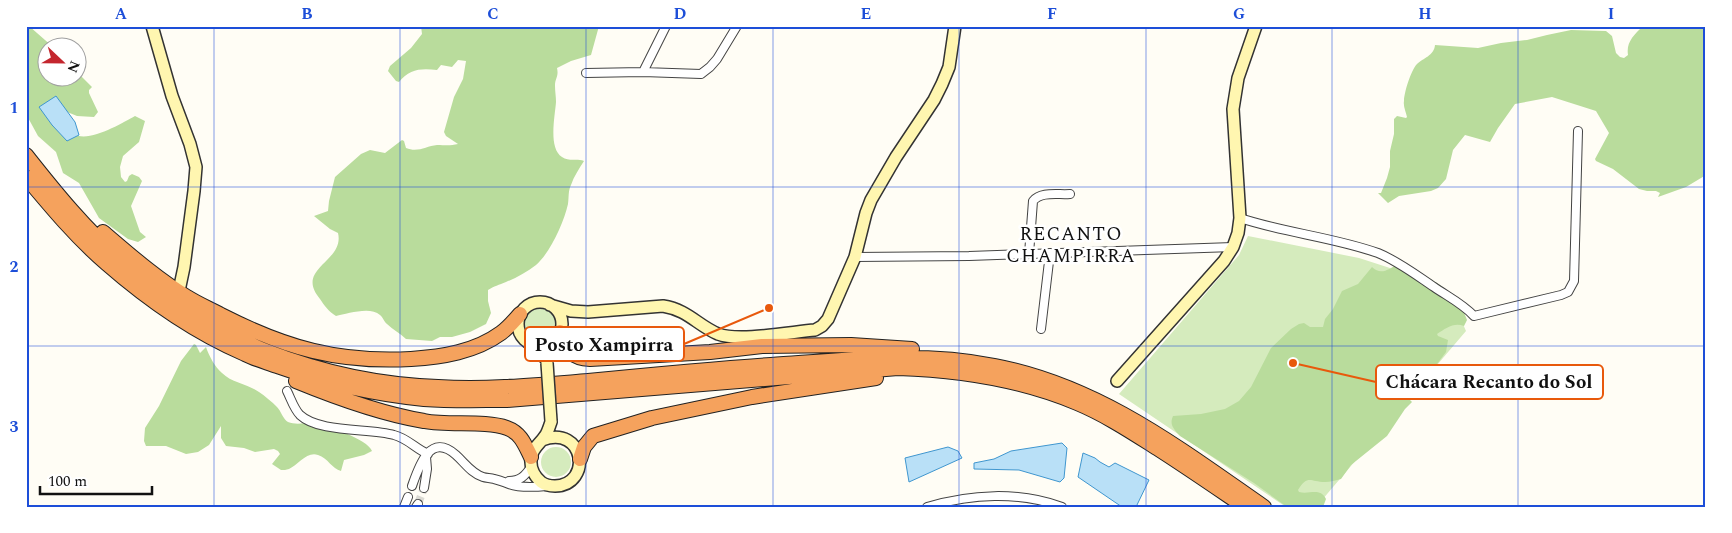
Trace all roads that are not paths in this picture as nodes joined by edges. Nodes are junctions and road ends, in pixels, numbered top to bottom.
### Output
1 (152, 26) edge
2 (666, 26) edge
3 (738, 26) edge
4 (955, 26) edge
5 (1256, 26) edge
6 (586, 72) dead end
7 (643, 72) junction
8 (1578, 131) dead end
9 (26, 155) edge
10 (26, 177) edge
11 (52, 189) junction
12 (1070, 194) dead end
13 (1240, 218) junction
14 (1232, 247) junction
15 (1050, 253) junction
16 (1029, 254) junction
17 (855, 257) junction
18 (184, 267) junction
19 (176, 290) junction
20 (189, 299) junction
21 (550, 305) junction
22 (588, 312) junction
23 (520, 314) junction
24 (1041, 329) dead end
25 (559, 332) junction
26 (531, 344) junction
27 (244, 354) junction
28 (547, 361) junction
29 (965, 367) junction
30 (1117, 381) dead end
31 (287, 391) dead end
32 (551, 422) junction
33 (562, 437) junction
34 (542, 440) junction
35 (427, 456) junction
36 (580, 459) junction
37 (531, 462) junction
38 (502, 481) junction
39 (412, 486) dead end
40 (551, 486) junction
41 (424, 488) tunnel mouth
42 (408, 497) dead end
43 (404, 507) edge
44 (927, 507) edge
45 (1062, 507) edge
46 (1246, 507) edge
47 (1264, 507) edge

1 - 18 street
2 - 7 street
3 - 7 street
4 - 17 street
5 - 13 street
6 - 7 street
8 - 13 street
9 - 11 highway
10 - 27 highway
11 - 19 highway
11 - 29 highway
12 - 16 street
13 - 14 street
14 - 15 street
14 - 30 street
15 - 16 street
15 - 24 street
16 - 17 street
17 - 22 street
18 - 19 street
18 - 20 street
19 - 20 highway
20 - 23 highway
21 - 22 street
21 - 23 street
21 - 25 street
22 - 25 street
23 - 26 street
25 - 26 street
25 - 28 street
25 - 29 highway
26 - 28 street
27 - 29 highway
27 - 37 highway
28 - 32 street, bridge
29 - 36 highway
29 - 46 highway
29 - 47 highway
31 - 35 street
32 - 33 street
32 - 34 street
33 - 34 street
33 - 36 street
34 - 37 street
35 - 38 street
35 - 39 street
35 - 41 street
36 - 40 street
37 - 38 street
37 - 40 street
38 - 40 street
42 - 43 street
44 - 45 street

